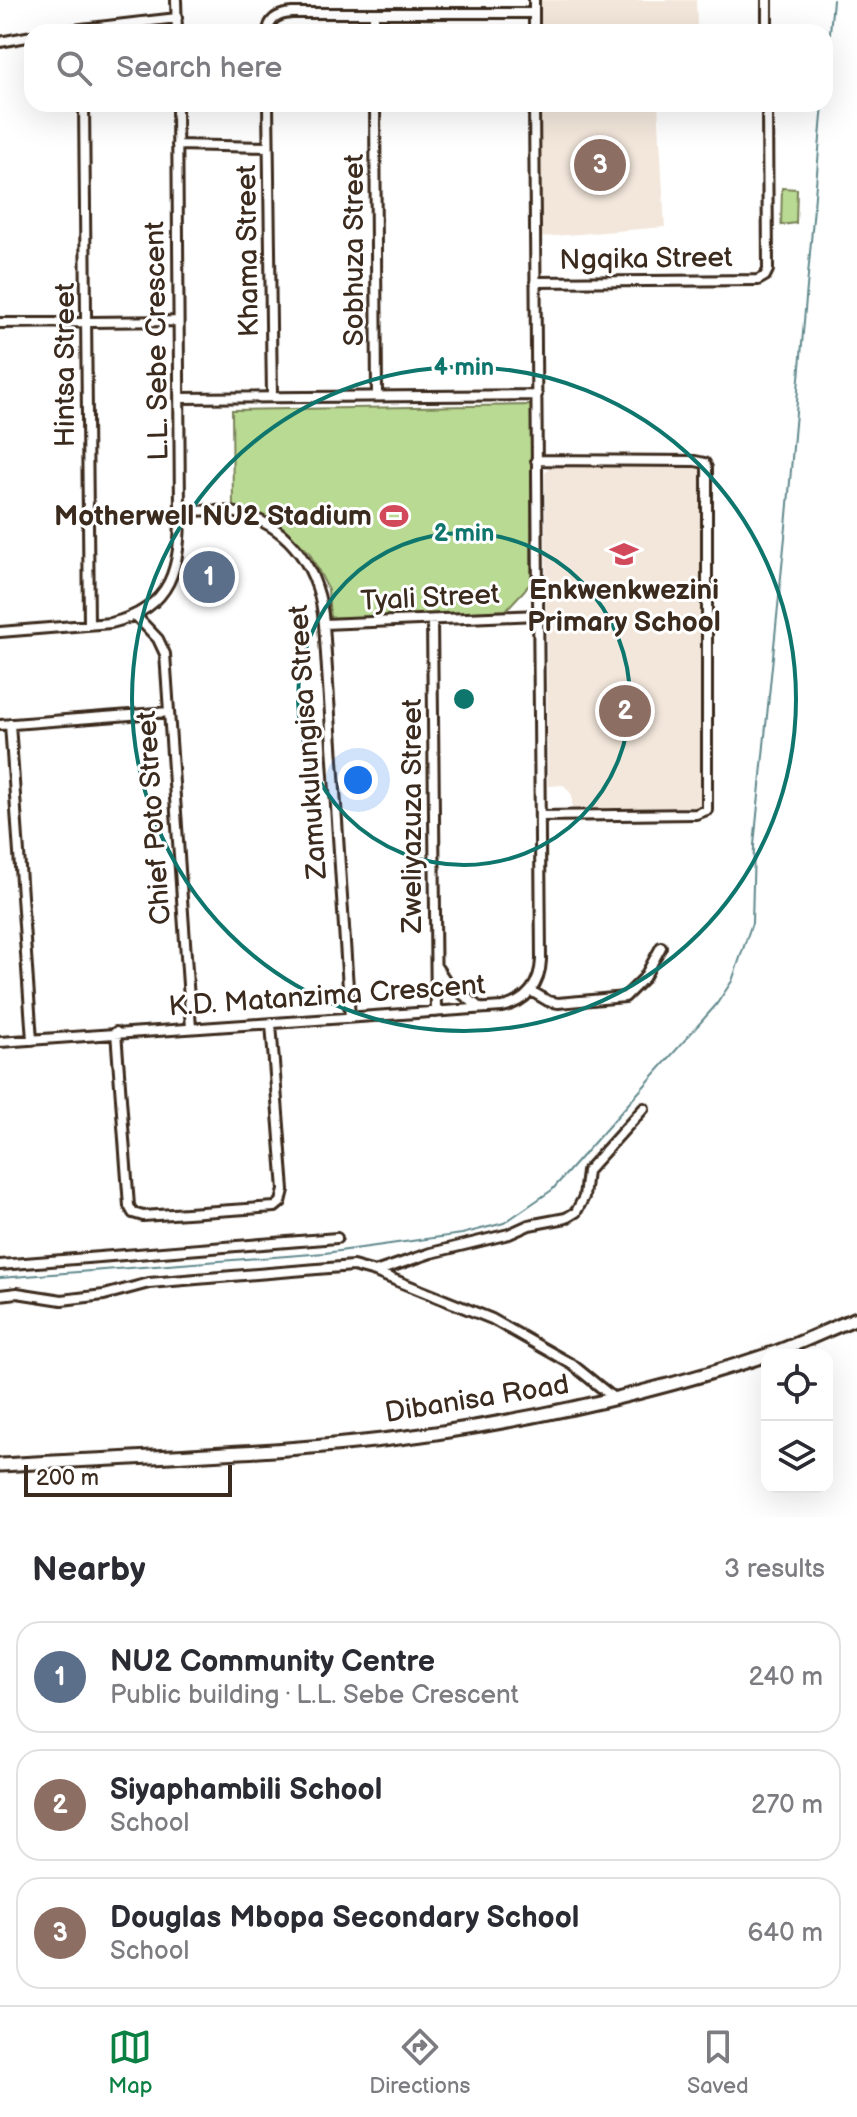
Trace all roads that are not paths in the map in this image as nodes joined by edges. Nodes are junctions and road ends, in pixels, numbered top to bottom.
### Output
1 (176, 0) edge
2 (534, 0) edge
3 (767, 0) edge
4 (374, 13) junction
5 (534, 13) junction
6 (177, 18) junction
7 (130, 24) edge
8 (177, 24) edge
9 (271, 24) edge
10 (374, 24) edge
11 (534, 24) edge
12 (767, 24) edge
13 (24, 38) edge
14 (0, 42) edge
15 (84, 112) edge
16 (177, 112) edge
17 (268, 112) edge
18 (375, 112) edge
19 (534, 112) edge
20 (767, 112) edge
21 (177, 145) junction
22 (268, 147) junction
23 (535, 282) junction
24 (178, 321) junction
25 (87, 322) junction
26 (0, 323) edge
27 (537, 395) junction
28 (377, 396) junction
29 (272, 397) junction
30 (180, 398) junction
31 (536, 460) junction
32 (180, 511) junction
33 (135, 615) junction
34 (538, 615) junction
35 (432, 620) junction
36 (324, 624) junction
37 (89, 625) junction
38 (0, 632) edge
39 (169, 712) junction
40 (5, 724) edge
41 (540, 816) junction
42 (661, 947) dead end
43 (435, 965) junction
44 (531, 991) junction
45 (480, 1008) junction
46 (436, 1012) junction
47 (350, 1018) junction
48 (271, 1024) junction
49 (191, 1028) junction
50 (116, 1032) junction
51 (32, 1040) junction
52 (0, 1042) edge
53 (644, 1108) dead end
54 (337, 1238) dead end
55 (0, 1265) edge
56 (375, 1272) junction
57 (0, 1295) edge
58 (857, 1320) edge
59 (615, 1399) junction
60 (0, 1468) edge

1 - 6 street
2 - 5 street
3 - 12 street
4 - 5 street
4 - 9 street
4 - 10 street
5 - 11 street
6 - 7 street
6 - 8 street
13 - 14 street
15 - 25 street, Hintsa Street
16 - 21 street, L.L. Sebe Crescent
17 - 22 street, Khama Street
18 - 28 street, Sobhuza Street
19 - 23 street
20 - 23 street, Ngqika Street
21 - 22 street
21 - 24 street, L.L. Sebe Crescent
22 - 29 street, Khama Street
23 - 27 street
24 - 25 street
24 - 30 street, L.L. Sebe Crescent
25 - 26 street
25 - 37 street, Hintsa Street
27 - 28 street
27 - 31 street
28 - 29 street
29 - 30 street
30 - 32 street, L.L. Sebe Crescent
31 - 34 street
31 - 41 street
32 - 33 street, L.L. Sebe Crescent
32 - 36 street, Zamukulungisa Street
33 - 37 street
33 - 39 street, Chief Poto Street
34 - 35 street, Tyali Street
34 - 41 street
35 - 36 street, Tyali Street
35 - 43 street, Zweliyazuza Street
36 - 47 street, Zamukulungisa Street
37 - 38 street
39 - 40 street
39 - 49 street, Chief Poto Street
40 - 51 street
41 - 44 street
42 - 44 street
43 - 45 street
43 - 46 street, Zweliyazuza Street
44 - 45 street, K.D. Matanzima Crescent
45 - 46 street, K.D. Matanzima Crescent
46 - 47 street, K.D. Matanzima Crescent
47 - 48 street, K.D. Matanzima Crescent
48 - 49 street, K.D. Matanzima Crescent
48 - 50 street
49 - 50 street, K.D. Matanzima Crescent
50 - 51 street, K.D. Matanzima Crescent
51 - 52 street, K.D. Matanzima Crescent
53 - 56 street
54 - 55 street
56 - 57 street
56 - 59 street
58 - 59 main road, Dibanisa Road
59 - 60 main road, Dibanisa Road

